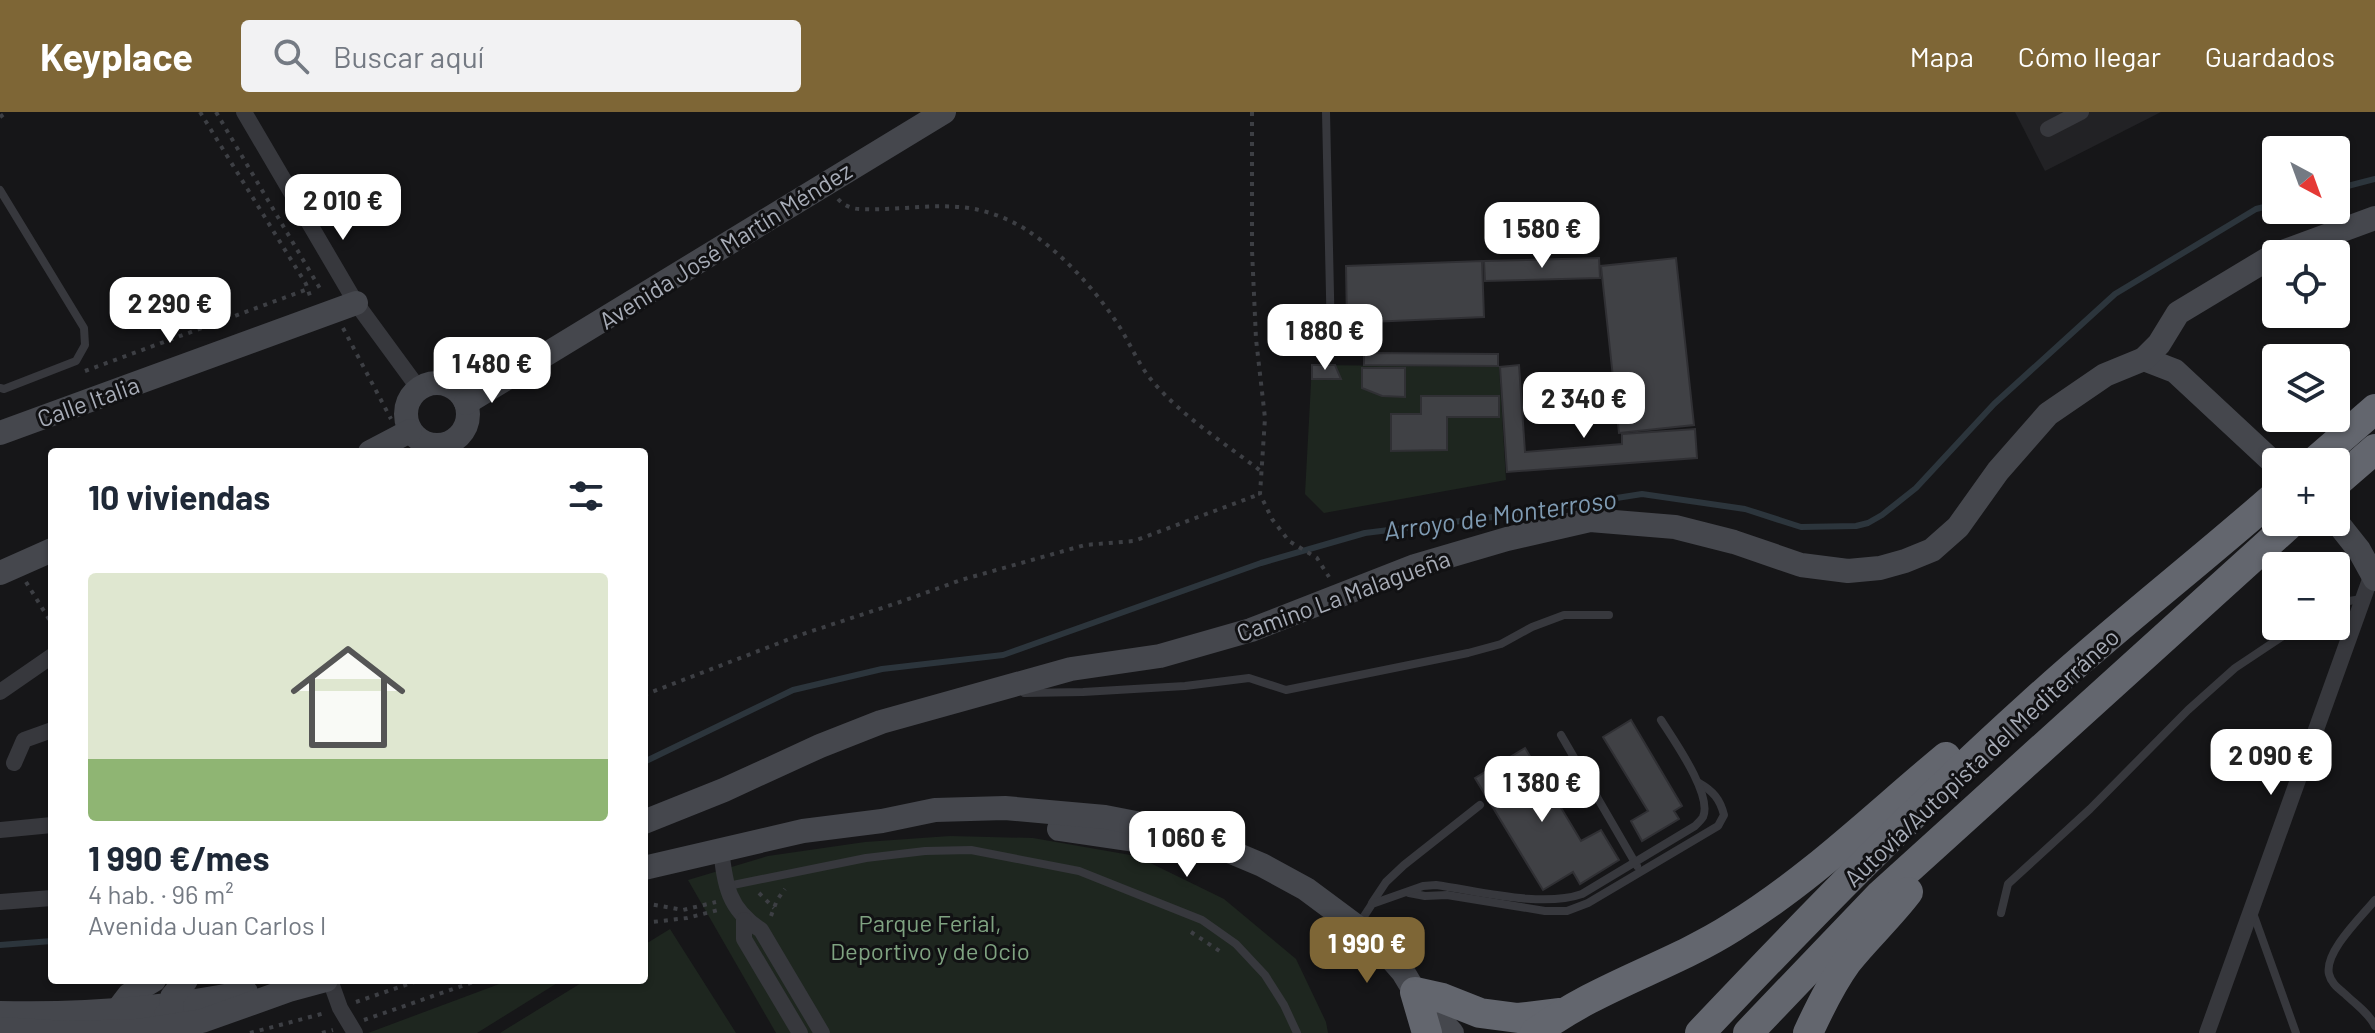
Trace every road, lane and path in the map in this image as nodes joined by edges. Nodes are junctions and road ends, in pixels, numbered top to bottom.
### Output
1 (7, 112) edge
2 (200, 112) edge
3 (216, 112) edge
4 (244, 112) edge
5 (944, 112) edge
6 (1252, 112) edge
7 (1326, 112) edge
8 (2081, 112) edge
9 (0, 117) edge
10 (2048, 129) dead end
11 (825, 184) junction
12 (0, 190) edge
13 (2375, 218) edge
14 (2314, 240) edge
15 (2262, 262) edge
16 (308, 289) junction
17 (336, 310) junction
18 (1331, 340) dead end
19 (2144, 359) junction
20 (73, 375) dead end
21 (0, 388) edge
22 (419, 389) junction
23 (466, 403) junction
24 (2375, 409) edge
25 (0, 433) edge
26 (416, 441) edge
27 (387, 448) edge
28 (2330, 448) edge
29 (2375, 449) edge
30 (2262, 452) edge
31 (2350, 471) edge
32 (1262, 472) junction
33 (1260, 494) junction
34 (2262, 507) edge
35 (2276, 536) edge
36 (2346, 536) edge
37 (48, 552) edge
38 (5, 573) edge
39 (2370, 573) edge
40 (2350, 591) edge
41 (1337, 597) junction
42 (1609, 615) dead end
43 (48, 620) edge
44 (2277, 640) edge
45 (48, 659) edge
46 (1016, 684) junction
47 (0, 692) edge
48 (648, 693) edge
49 (2030, 705) junction
50 (1661, 720) dead end
51 (48, 731) edge
52 (1561, 735) dead end
53 (14, 763) dead end
54 (1699, 783) junction
55 (1480, 805) dead end
56 (648, 820) edge
57 (48, 825) edge
58 (1955, 828) junction
59 (0, 830) edge
60 (721, 849) junction
61 (1635, 863) junction
62 (648, 867) edge
63 (1640, 872) junction
64 (791, 882) dead end
65 (725, 887) junction
66 (756, 891) dead end
67 (1409, 892) junction
68 (48, 898) edge
69 (2375, 900) edge
70 (0, 902) edge
71 (735, 904) junction
72 (1372, 904) junction
73 (774, 908) junction
74 (2251, 909) junction
75 (2001, 913) dead end
76 (744, 920) junction
77 (648, 923) edge
78 (774, 926) dead end
79 (1189, 930) dead end
80 (1354, 931) junction
81 (1231, 960) dead end
82 (147, 984) edge
83 (183, 984) edge
84 (312, 984) edge
85 (330, 984) edge
86 (469, 984) edge
87 (289, 990) junction
88 (1415, 992) junction
89 (172, 1005) junction
90 (116, 1012) junction
91 (0, 1013) edge
92 (1562, 1013) junction
93 (2375, 1026) edge
94 (0, 1029) edge
95 (352, 1029) edge
96 (68, 1033) edge
97 (322, 1033) edge
98 (800, 1033) edge
99 (822, 1033) edge
100 (1297, 1033) edge
101 (1427, 1033) edge
102 (1452, 1033) edge
103 (1535, 1033) edge
104 (1700, 1033) edge
105 (1748, 1033) edge
106 (1808, 1033) edge
107 (2207, 1033) edge
108 (2296, 1033) edge

1 - 9 path
2 - 16 path
3 - 17 path
4 - 17 street
5 - 11 street, Avenida José Martín Méndez
6 - 32 path
7 - 18 lane
8 - 10 street
11 - 23 street, Avenida José Martín Méndez
11 - 32 path
12 - 21 lane
13 - 14 street, Camino La Malagueña
15 - 19 street, Camino La Malagueña
16 - 17 path
16 - 20 path
17 - 22 street
17 - 25 street, Calle Italia
17 - 26 path
19 - 30 street
19 - 41 street, Camino La Malagueña
22 - 23 street
22 - 26 street
23 - 26 street
24 - 28 highway
26 - 27 street
29 - 31 highway
32 - 33 path
33 - 41 path
33 - 48 path
34 - 49 highway, Autovía/Autopista del Mediterráneo
35 - 58 highway, Autovía/Autopista del Mediterráneo
36 - 39 street
37 - 38 street
38 - 43 path
39 - 40 lane
39 - 74 street
41 - 46 street, Camino La Malagueña
42 - 46 lane
44 - 75 lane
45 - 47 street
46 - 56 street, Camino La Malagueña
49 - 92 highway
49 - 104 highway, Autovía/Autopista del Mediterráneo
50 - 54 lane
51 - 53 street
52 - 61 lane
54 - 61 lane
54 - 63 lane
55 - 72 lane
57 - 59 street
58 - 105 highway, Autovía/Autopista del Mediterráneo
58 - 106 highway
60 - 62 street
60 - 65 street
60 - 80 street
61 - 63 lane
61 - 67 lane
63 - 67 lane
64 - 73 path
65 - 71 street
65 - 100 lane
66 - 73 path
67 - 72 lane
68 - 70 street
69 - 93 lane
71 - 76 street
71 - 77 path
72 - 80 lane
73 - 78 path
74 - 107 street
74 - 108 lane
76 - 98 street
76 - 99 street
79 - 81 path
80 - 88 street
82 - 90 street
83 - 89 street
84 - 87 street
85 - 95 street
86 - 95 path
87 - 89 street
87 - 96 street
88 - 92 highway
88 - 101 highway
88 - 102 street
89 - 90 street
89 - 96 street
90 - 91 street
92 - 103 highway
94 - 96 street
95 - 97 path

